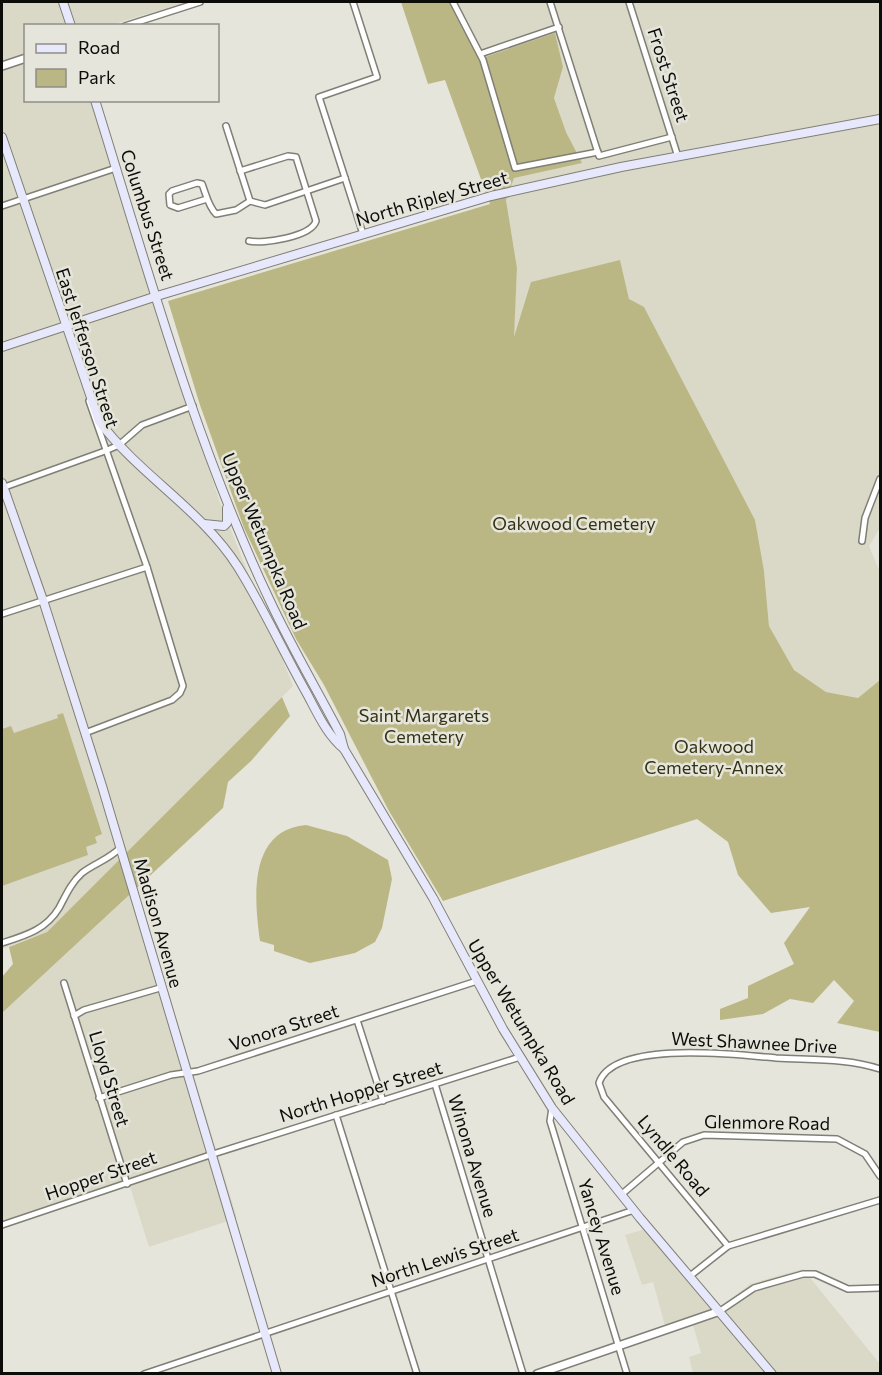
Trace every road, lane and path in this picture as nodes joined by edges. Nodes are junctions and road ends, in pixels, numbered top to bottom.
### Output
1 (63, 2) edge
2 (200, 2) edge
3 (354, 2) edge
4 (453, 2) edge
5 (550, 2) edge
6 (629, 2) edge
7 (185, 4) edge
8 (70, 24) edge
9 (130, 24) edge
10 (559, 27) junction
11 (480, 54) junction
12 (24, 59) edge
13 (2, 66) edge
14 (96, 102) edge
15 (880, 119) edge
16 (226, 126) dead end
17 (2, 137) edge
18 (672, 137) junction
19 (598, 154) junction
20 (678, 157) junction
21 (116, 168) junction
22 (240, 171) junction
23 (345, 178) junction
24 (307, 190) junction
25 (22, 199) junction
26 (207, 199) junction
27 (250, 201) junction
28 (2, 206) edge
29 (363, 234) junction
30 (249, 241) dead end
31 (157, 296) junction
32 (66, 325) junction
33 (171, 339) joint
34 (2, 347) edge
35 (87, 392) junction
36 (193, 406) junction
37 (119, 445) junction
38 (105, 451) junction
39 (880, 479) edge
40 (2, 486) edge
41 (226, 499) junction
42 (204, 524) junction
43 (862, 541) dead end
44 (147, 567) junction
45 (43, 600) junction
46 (2, 614) edge
47 (284, 628) junction
48 (274, 633) junction
49 (85, 733) junction
50 (344, 749) junction
51 (121, 847) junction
52 (2, 943) edge
53 (477, 981) junction
54 (64, 983) dead end
55 (160, 988) junction
56 (74, 1016) junction
57 (357, 1020) junction
58 (520, 1056) junction
59 (880, 1070) edge
60 (185, 1073) junction
61 (599, 1083) joint
62 (435, 1084) junction
63 (99, 1098) junction
64 (382, 1101) junction
65 (552, 1108) junction
66 (336, 1115) junction
67 (210, 1155) junction
68 (658, 1162) junction
69 (880, 1176) edge
70 (127, 1184) junction
71 (622, 1194) junction
72 (880, 1200) edge
73 (634, 1210) junction
74 (2, 1225) edge
75 (582, 1228) junction
76 (728, 1245) junction
77 (488, 1260) junction
78 (690, 1276) junction
79 (880, 1288) edge
80 (392, 1291) junction
81 (720, 1311) junction
82 (265, 1334) junction
83 (619, 1346) junction
84 (144, 1374) edge
85 (277, 1374) edge
86 (417, 1374) edge
87 (522, 1374) edge
88 (537, 1374) edge
89 (627, 1374) edge
90 (772, 1374) edge

1 - 8 main road
2 - 7 street
3 - 23 street
4 - 11 street
5 - 10 street
6 - 18 street, Frost Street
7 - 9 street
10 - 11 street
10 - 19 street
11 - 19 street
12 - 13 street
14 - 21 main road, Columbus Street
15 - 20 main road, North Ripley Street
16 - 22 street
17 - 25 main road, East Jefferson Street
18 - 19 street
18 - 20 street, Frost Street
20 - 29 main road, North Ripley Street
21 - 25 street
21 - 31 main road, Columbus Street
22 - 24 street
22 - 27 street
23 - 24 street
23 - 29 street
24 - 27 street
24 - 30 street
25 - 28 street
25 - 32 main road, East Jefferson Street
26 - 26 street
26 - 27 street
29 - 31 main road, North Ripley Street
31 - 32 main road, North Ripley Street
31 - 33 main road, Columbus Street
32 - 34 main road, North Ripley Street
32 - 35 main road, East Jefferson Street
33 - 36 main road, Upper Wetumpka Road
35 - 37 main road, Upper Wetumpka Road
35 - 38 street, East Jefferson Street
36 - 37 street
36 - 41 main road, Upper Wetumpka Road
37 - 38 street
37 - 42 main road, Upper Wetumpka Road
38 - 40 street
38 - 44 street, East Jefferson Street
39 - 43 street
40 - 45 main road, Madison Avenue
41 - 42 main road
41 - 47 main road, Upper Wetumpka Road
42 - 48 main road, Upper Wetumpka Road
44 - 45 street
44 - 49 street, East Jefferson Street
45 - 46 street
45 - 49 main road, Madison Avenue
47 - 48 main road
47 - 50 main road, Upper Wetumpka Road
48 - 50 main road, Upper Wetumpka Road
49 - 51 main road, Madison Avenue
50 - 53 main road, Upper Wetumpka Road
51 - 52 street
51 - 55 main road, Madison Avenue
53 - 57 street, Vonora Street
53 - 58 main road, Upper Wetumpka Road
54 - 56 street, Lloyd Street
55 - 56 street
55 - 60 main road, Madison Avenue
56 - 63 street, Lloyd Street
57 - 60 street, Vonora Street
57 - 64 street
58 - 62 street, North Hopper Street
58 - 65 main road, Upper Wetumpka Road
59 - 61 street, West Shawnee Drive
60 - 63 street, Vonora Street
60 - 67 main road, Madison Avenue
61 - 68 street, Lyndle Road
62 - 64 street, North Hopper Street
62 - 77 street, Winona Avenue
63 - 70 street, Lloyd Street
64 - 66 street, North Hopper Street
65 - 71 main road, Upper Wetumpka Road
65 - 75 street, Yancey Avenue
66 - 67 street, North Hopper Street
66 - 80 street
67 - 70 street, Hopper Street
67 - 82 main road, Madison Avenue
68 - 69 street, Glenmore Road
68 - 71 street, Glenmore Road
68 - 76 street, Lyndle Road
70 - 74 street, Hopper Street
71 - 73 main road, Upper Wetumpka Road
72 - 76 street
73 - 75 street, North Lewis Street
73 - 78 main road, Upper Wetumpka Road
75 - 77 street, North Lewis Street
75 - 83 street, Yancey Avenue
76 - 78 street
77 - 80 street, North Lewis Street
77 - 87 street, Winona Avenue
78 - 81 main road, Upper Wetumpka Road
79 - 81 street
80 - 82 street, North Lewis Street
80 - 86 street
81 - 83 street
81 - 90 main road, Upper Wetumpka Road
82 - 84 street, North Lewis Street
82 - 85 main road, Madison Avenue
83 - 88 street
83 - 89 street, Yancey Avenue

